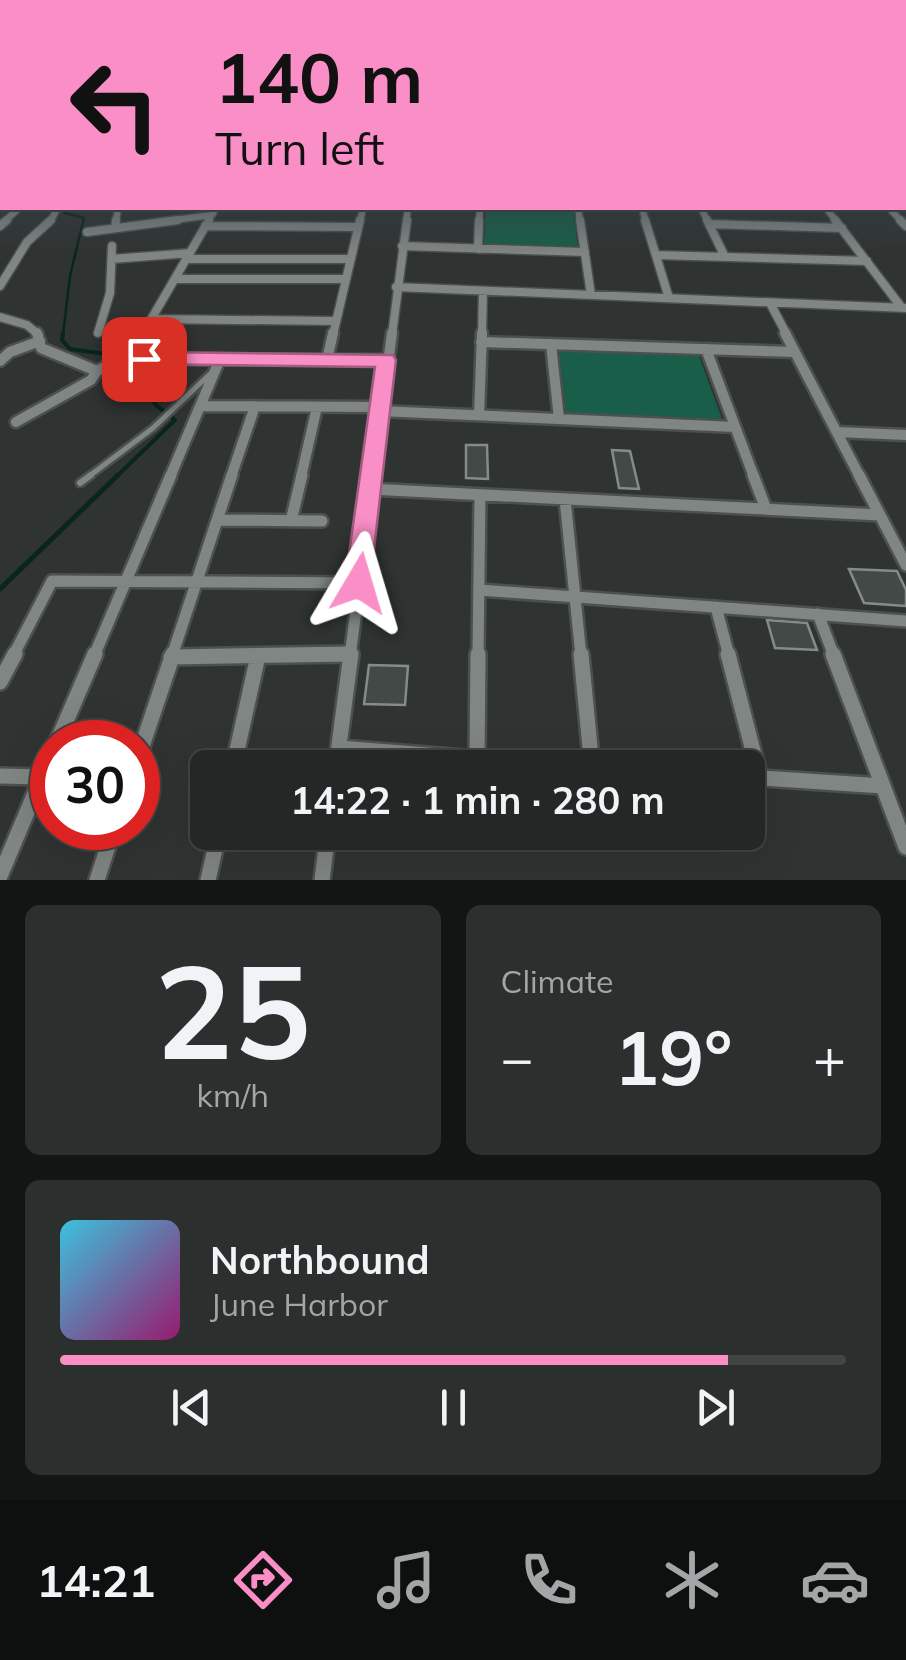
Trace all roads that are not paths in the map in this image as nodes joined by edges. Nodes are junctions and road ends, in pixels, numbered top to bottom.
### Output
1 (118, 210) edge
2 (362, 210) edge
3 (408, 210) edge
4 (480, 210) edge
5 (578, 210) edge
6 (643, 210) edge
7 (703, 210) edge
8 (828, 210) edge
9 (56, 211) dead end
10 (214, 211) edge
11 (710, 224) junction
12 (206, 226) junction
13 (358, 226) junction
14 (114, 228) junction
15 (842, 228) junction
16 (87, 232) dead end
17 (112, 246) dead end
18 (402, 246) junction
19 (478, 248) junction
20 (585, 252) junction
21 (656, 255) junction
22 (188, 256) junction
23 (725, 257) junction
24 (112, 259) junction
25 (351, 259) junction
26 (867, 262) junction
27 (174, 279) junction
28 (346, 280) junction
29 (0, 286) edge
30 (396, 287) junction
31 (483, 291) junction
32 (592, 295) junction
33 (669, 298) junction
34 (770, 302) junction
35 (904, 308) edge
36 (0, 318) edge
37 (151, 320) junction
38 (336, 321) junction
39 (98, 333) dead end
40 (40, 341) junction
41 (481, 342) junction
42 (551, 344) junction
43 (706, 350) junction
44 (796, 352) junction
45 (127, 355) junction
46 (327, 360) junction
47 (386, 360) junction
48 (0, 361) edge
49 (218, 364) junction
50 (97, 371) junction
51 (200, 406) junction
52 (255, 406) junction
53 (317, 407) junction
54 (380, 409) junction
55 (479, 415) junction
56 (560, 419) junction
57 (16, 422) dead end
58 (735, 426) junction
59 (836, 432) junction
60 (906, 434) edge
61 (80, 483) dead end
62 (370, 489) junction
63 (480, 494) junction
64 (565, 499) junction
65 (766, 510) junction
66 (880, 515) junction
67 (217, 520) junction
68 (292, 521) junction
69 (322, 521) dead end
70 (906, 565) edge
71 (126, 582) junction
72 (197, 582) junction
73 (359, 583) junction
74 (479, 590) junction
75 (575, 597) junction
76 (716, 607) junction
77 (818, 614) junction
78 (906, 620) edge
79 (350, 654) junction
80 (258, 656) junction
81 (171, 657) junction
82 (0, 682) edge
83 (66, 720) edge
84 (150, 720) edge
85 (339, 748) joint
86 (237, 750) edge
87 (362, 750) edge
88 (477, 750) edge
89 (590, 750) edge
90 (748, 750) edge
91 (0, 776) edge
92 (30, 777) edge
93 (765, 779) edge
94 (883, 786) junction
95 (30, 805) edge
96 (906, 846) edge
97 (107, 850) edge
98 (215, 850) edge
99 (326, 850) edge
100 (0, 876) edge
101 (97, 880) edge
102 (208, 880) edge
103 (322, 880) edge

1 - 14 street
2 - 13 street
3 - 18 street
4 - 19 street
5 - 20 street
6 - 21 street
7 - 11 street
8 - 15 street
9 - 29 street
10 - 12 street
10 - 14 street
11 - 15 street
11 - 23 street
12 - 13 street
12 - 22 street
13 - 25 street
14 - 16 street
15 - 26 street
17 - 24 street
18 - 19 street
18 - 30 street
19 - 20 street
20 - 32 street
21 - 23 street
21 - 33 street
22 - 24 street
22 - 25 street
22 - 27 street
23 - 26 street
24 - 39 street
25 - 28 street
26 - 35 street
27 - 28 street
27 - 37 street
28 - 38 street
30 - 31 street
30 - 47 street
31 - 32 street
31 - 41 street
32 - 33 street
33 - 34 street
34 - 35 street
34 - 44 street
36 - 40 street
37 - 38 street
37 - 45 street
38 - 46 street
40 - 48 street
40 - 50 street
41 - 42 street
41 - 55 street
42 - 43 street
42 - 56 street
43 - 44 street
43 - 58 street
44 - 59 street
45 - 49 street
45 - 50 street
46 - 47 street
46 - 49 street
47 - 54 street
49 - 51 street
49 - 61 lane
50 - 57 street
51 - 52 street
51 - 71 street
52 - 53 street
52 - 67 street
53 - 54 street
53 - 68 street
54 - 55 street
54 - 62 street
55 - 56 street
56 - 58 street
58 - 65 street
59 - 60 street
59 - 66 street
62 - 63 street
62 - 73 street
63 - 64 street
63 - 74 street
64 - 65 street
64 - 75 street
65 - 66 street
66 - 70 street
67 - 68 street
67 - 72 street
68 - 69 street
71 - 72 street
71 - 82 street
71 - 83 street
72 - 73 street
72 - 81 street
73 - 79 street
74 - 75 street
74 - 88 street
75 - 76 street
75 - 89 street
76 - 77 street
76 - 90 street
77 - 78 street
77 - 94 street
79 - 80 street
79 - 85 street
80 - 81 street
80 - 86 street
81 - 84 street
85 - 87 street
91 - 92 street
93 - 94 street
94 - 96 street
95 - 100 street
97 - 101 street
98 - 102 street
99 - 103 street

